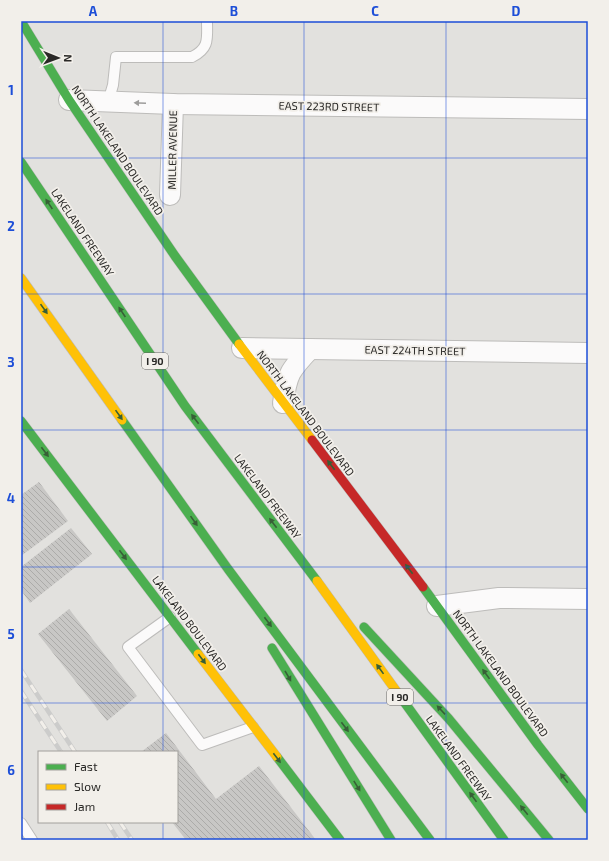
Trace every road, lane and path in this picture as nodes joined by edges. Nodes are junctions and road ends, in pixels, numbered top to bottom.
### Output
1 (207, 21) edge
2 (24, 22) edge
3 (70, 100) junction
4 (108, 102) junction
5 (173, 104) junction
6 (588, 109) edge
7 (21, 162) edge
8 (170, 195) dead end
9 (21, 278) edge
10 (242, 348) junction
11 (310, 349) junction
12 (588, 353) edge
13 (283, 403) junction
14 (21, 421) edge
15 (297, 554) junction
16 (228, 569) junction
17 (588, 599) edge
18 (437, 606) junction
19 (349, 611) dead end
20 (170, 617) junction
21 (360, 622) dead end
22 (261, 628) dead end
23 (268, 641) dead end
24 (253, 727) junction
25 (588, 809) edge
26 (21, 823) edge
27 (32, 840) edge
28 (340, 840) edge
29 (391, 840) edge
30 (430, 840) edge
31 (504, 840) edge
32 (549, 840) edge

1 - 4 lane
2 - 3 main road, NORTH LAKELAND BOULEVARD
3 - 4 street, EAST 223RD STREET
3 - 10 main road, NORTH LAKELAND BOULEVARD
5 -> 4 street, EAST 223RD STREET
5 - 6 street, EAST 223RD STREET
5 - 8 street, MILLER AVENUE
15 -> 7 main road, LAKELAND FREEWAY / I 90
9 -> 16 main road
10 - 11 street, EAST 224TH STREET
10 - 13 main road, NORTH LAKELAND BOULEVARD
11 - 12 street, EAST 224TH STREET
11 - 13 street
18 -> 13 main road, NORTH LAKELAND BOULEVARD
14 -> 20 main road, LAKELAND BOULEVARD
15 - 19 main road
31 -> 15 main road, LAKELAND FREEWAY / I 90
16 - 22 main road
16 -> 30 main road
17 - 18 street
25 -> 18 main road, NORTH LAKELAND BOULEVARD
20 -> 24 main road, LAKELAND BOULEVARD
20 - 24 lane
32 -> 21 main road
23 -> 29 main road
24 -> 28 main road, LAKELAND BOULEVARD
26 - 27 lane

